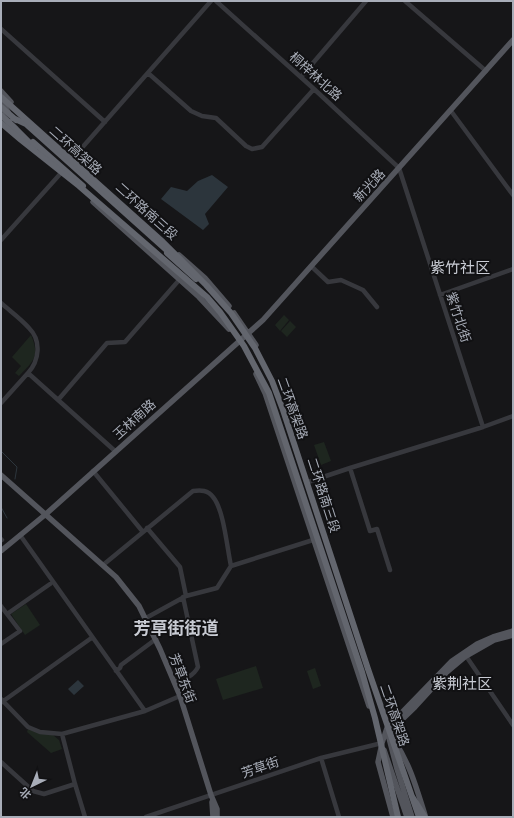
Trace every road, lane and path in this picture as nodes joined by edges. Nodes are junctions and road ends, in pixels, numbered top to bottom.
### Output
1 (211, 1) edge
2 (216, 1) edge
3 (366, 1) edge
4 (405, 1) edge
5 (1, 30) edge
6 (513, 40) edge
7 (486, 71) junction
8 (148, 73) junction
9 (301, 77) junction
10 (314, 89) junction
11 (1, 91) edge
12 (1, 97) edge
13 (1, 101) edge
14 (1, 107) edge
15 (451, 111) junction
16 (1, 115) edge
17 (11, 116) junction
18 (105, 122) junction
19 (1, 124) edge
20 (14, 127) junction
21 (40, 137) junction
22 (24, 138) junction
23 (57, 144) junction
24 (32, 151) junction
25 (72, 158) junction
26 (399, 168) junction
27 (60, 173) junction
28 (78, 179) junction
29 (112, 194) junction
30 (513, 195) edge
31 (126, 213) junction
32 (1, 240) edge
33 (311, 266) junction
34 (513, 269) edge
35 (180, 279) junction
36 (440, 295) junction
37 (215, 296) junction
38 (207, 297) junction
39 (1, 303) edge
40 (377, 306) dead end
41 (224, 323) junction
42 (244, 326) junction
43 (249, 333) junction
44 (239, 342) junction
45 (28, 373) junction
46 (58, 400) junction
47 (1, 403) edge
48 (513, 416) edge
49 (483, 427) junction
50 (115, 451) junction
51 (350, 468) junction
52 (93, 471) junction
53 (1, 475) edge
54 (308, 482) junction
55 (46, 514) junction
56 (147, 528) junction
57 (143, 532) junction
58 (20, 535) junction
59 (313, 540) junction
60 (1, 552) edge
61 (103, 565) junction
62 (231, 566) junction
63 (390, 570) dead end
64 (50, 584) dead end
65 (184, 597) junction
66 (1, 606) edge
67 (8, 614) junction
68 (146, 618) junction
69 (513, 631) edge
70 (513, 635) edge
71 (90, 639) dead end
72 (156, 639) junction
73 (1, 644) edge
74 (466, 656) junction
75 (116, 671) junction
76 (174, 682) junction
77 (180, 696) junction
78 (2, 701) edge
79 (145, 712) junction
80 (513, 725) edge
81 (388, 730) junction
82 (62, 734) junction
83 (382, 742) junction
84 (321, 758) junction
85 (1, 762) edge
86 (75, 784) junction
87 (211, 795) junction
88 (406, 797) junction
89 (85, 817) edge
90 (146, 817) edge
91 (212, 817) edge
92 (217, 817) edge
93 (339, 817) edge
94 (393, 817) edge
95 (398, 817) edge
96 (407, 817) edge
97 (412, 817) edge
98 (419, 817) edge
99 (426, 817) edge

1 - 8 street
2 - 9 street, 桐梓林北路
3 - 9 street
4 - 7 street
5 - 18 street
6 - 7 main road, 新光路
7 - 15 main road, 新光路
8 - 10 street
8 - 18 street
9 - 10 street, 桐梓林北路
10 - 26 street, 桐梓林北路
11 - 23 main road, 二环路南三段
12 - 37 highway, 二环高架路, bridge
13 - 17 main road
14 - 17 highway
15 - 26 main road, 新光路
15 - 30 street
16 - 20 highway
17 - 21 highway
17 - 28 highway
18 - 25 street
19 - 24 main road, 二环路南三段
19 - 38 highway, 二环高架路, bridge
20 - 22 highway
20 - 28 highway
21 - 23 main road
21 - 31 highway
22 - 24 main road
22 - 41 highway
23 - 25 main road, 二环路南三段
24 - 27 main road, 二环路南三段
25 - 29 main road, 二环路南三段
26 - 33 main road, 新光路
26 - 36 street, 紫竹北街
27 - 32 street
27 - 35 main road, 二环路南三段
28 - 37 highway, bridge
28 - 38 highway, bridge
29 - 31 main road
29 - 42 main road, 二环路南三段
31 - 42 highway
33 - 40 street
33 - 43 main road, 新光路
34 - 36 street
35 - 41 main road, 二环路南三段
35 - 46 street
36 - 49 street, 紫竹北街
37 - 88 highway, 二环高架路, bridge
38 - 95 highway, 二环高架路, bridge
39 - 45 street
41 - 44 main road, 二环路南三段
42 - 43 main road, 二环路南三段
43 - 44 main road, 新光路
43 - 54 main road, 二环路南三段
44 - 50 main road, 玉林南路
44 - 59 main road, 二环路南三段
45 - 46 street
45 - 47 street
46 - 50 street
48 - 49 street
49 - 51 street
50 - 52 main road, 玉林南路
51 - 54 street
51 - 63 street
52 - 55 main road, 玉林南路
52 - 57 street
53 - 55 main road, 芳草东街
54 - 81 main road, 二环路南三段
55 - 58 main road, 玉林南路
55 - 61 main road, 芳草东街
56 - 57 street
56 - 62 street
56 - 65 street
57 - 61 street
58 - 60 main road, 玉林南路
58 - 75 street
59 - 62 street
59 - 83 main road, 二环路南三段
61 - 68 main road, 芳草东街
62 - 65 street
64 - 67 street
65 - 68 street
65 - 76 street
66 - 67 street
67 - 73 street
68 - 72 main road, 芳草东街
69 - 81 main road
70 - 74 main road
71 - 78 street
72 - 75 street
72 - 76 main road, 芳草东街
74 - 80 street
74 - 81 main road
75 - 79 street
76 - 77 main road, 芳草东街
77 - 79 street
77 - 87 main road, 芳草东街
78 - 82 street
79 - 82 street
81 - 83 main road
81 - 88 main road, 二环路南三段
81 - 99 main road
82 - 86 street
83 - 84 street, 芳草街
83 - 88 main road, 二环路南三段
83 - 94 main road
84 - 87 street, 芳草街
84 - 93 street
85 - 86 street
86 - 89 street
87 - 90 street, 芳草街
87 - 91 main road
87 - 92 main road
88 - 96 main road, 二环路南三段
88 - 97 main road, 二环路南三段
88 - 98 highway, 二环高架路, bridge
88 - 99 highway, bridge

